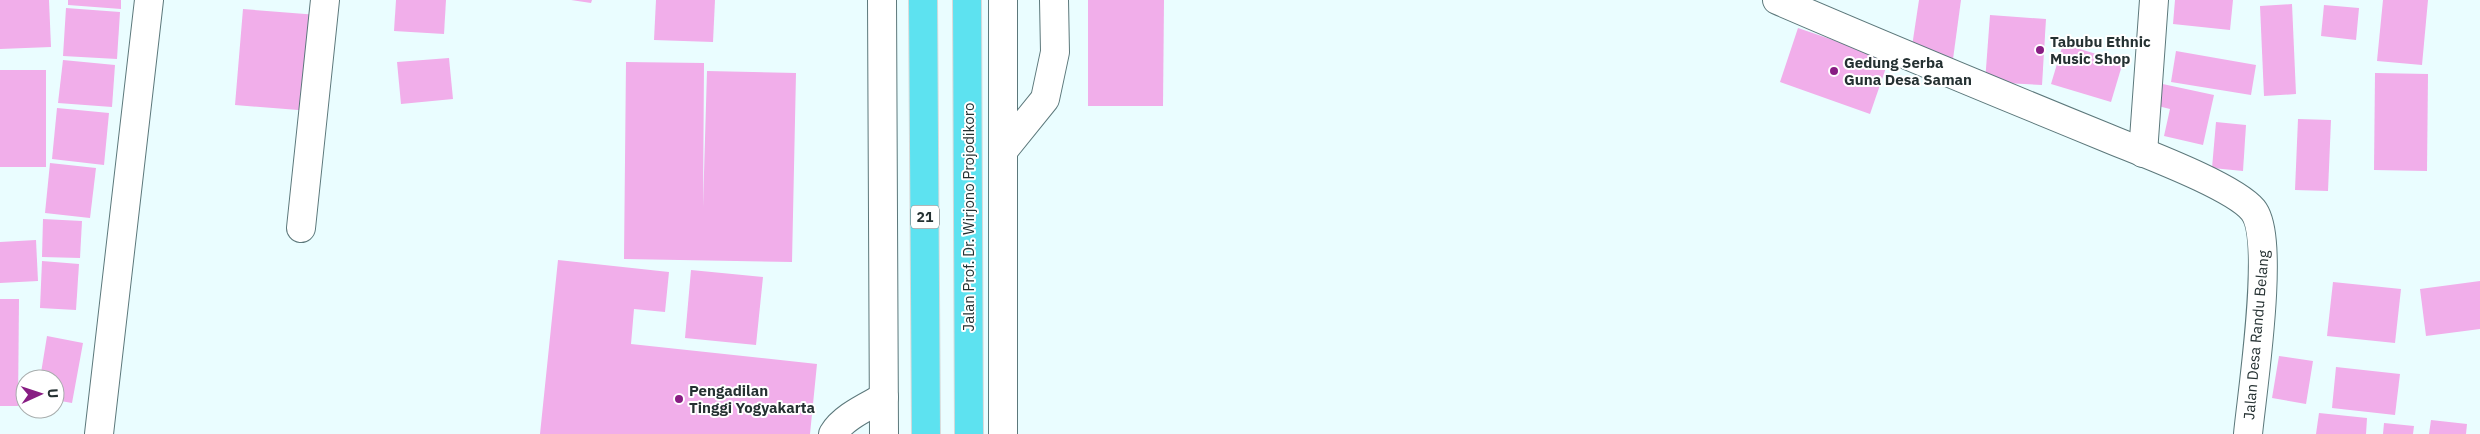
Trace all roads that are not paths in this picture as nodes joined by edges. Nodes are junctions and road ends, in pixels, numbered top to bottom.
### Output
1 (149, 0) edge
2 (325, 0) edge
3 (882, 0) edge
4 (923, 0) edge
5 (967, 0) edge
6 (1003, 0) edge
7 (1054, 0) edge
8 (1777, 0) edge
9 (2154, 0) edge
10 (1003, 151) junction
11 (2143, 152) junction
12 (301, 228) dead end
13 (884, 397) junction
14 (98, 434) edge
15 (833, 434) edge
16 (884, 434) edge
17 (926, 434) edge
18 (969, 434) edge
19 (1003, 434) edge
20 (2248, 434) edge

1 - 14 street
2 - 12 street
3 - 13 street
4 - 17 highway, 21
5 - 18 highway, Jalan Prof. Dr. Wirjono Projodikoro
6 - 10 street
7 - 10 street
8 - 11 street, Jalan Desa Randu Belang
9 - 11 street
10 - 19 street
11 - 20 street, Jalan Desa Randu Belang
13 - 15 street
13 - 16 street

